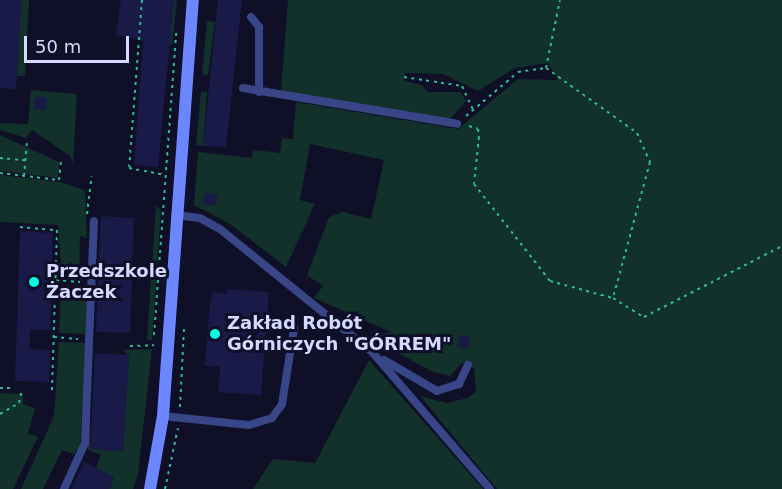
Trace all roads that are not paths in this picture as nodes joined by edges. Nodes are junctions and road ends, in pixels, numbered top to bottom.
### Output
1 (193, 0) edge
2 (251, 17) dead end
3 (243, 88) dead end
4 (259, 92) junction
5 (457, 124) road end
6 (176, 215) junction
7 (94, 220) dead end
8 (294, 328) dead end
9 (373, 353) junction
10 (468, 365) dead end
11 (163, 416) junction
12 (64, 489) edge
13 (150, 489) edge
14 (490, 489) edge

1 - 6 street
2 - 4 lane
3 - 4 lane
4 - 5 lane
6 - 9 lane
6 - 11 street
7 - 12 lane
8 - 11 lane
9 - 10 lane
9 - 14 lane
11 - 13 street

